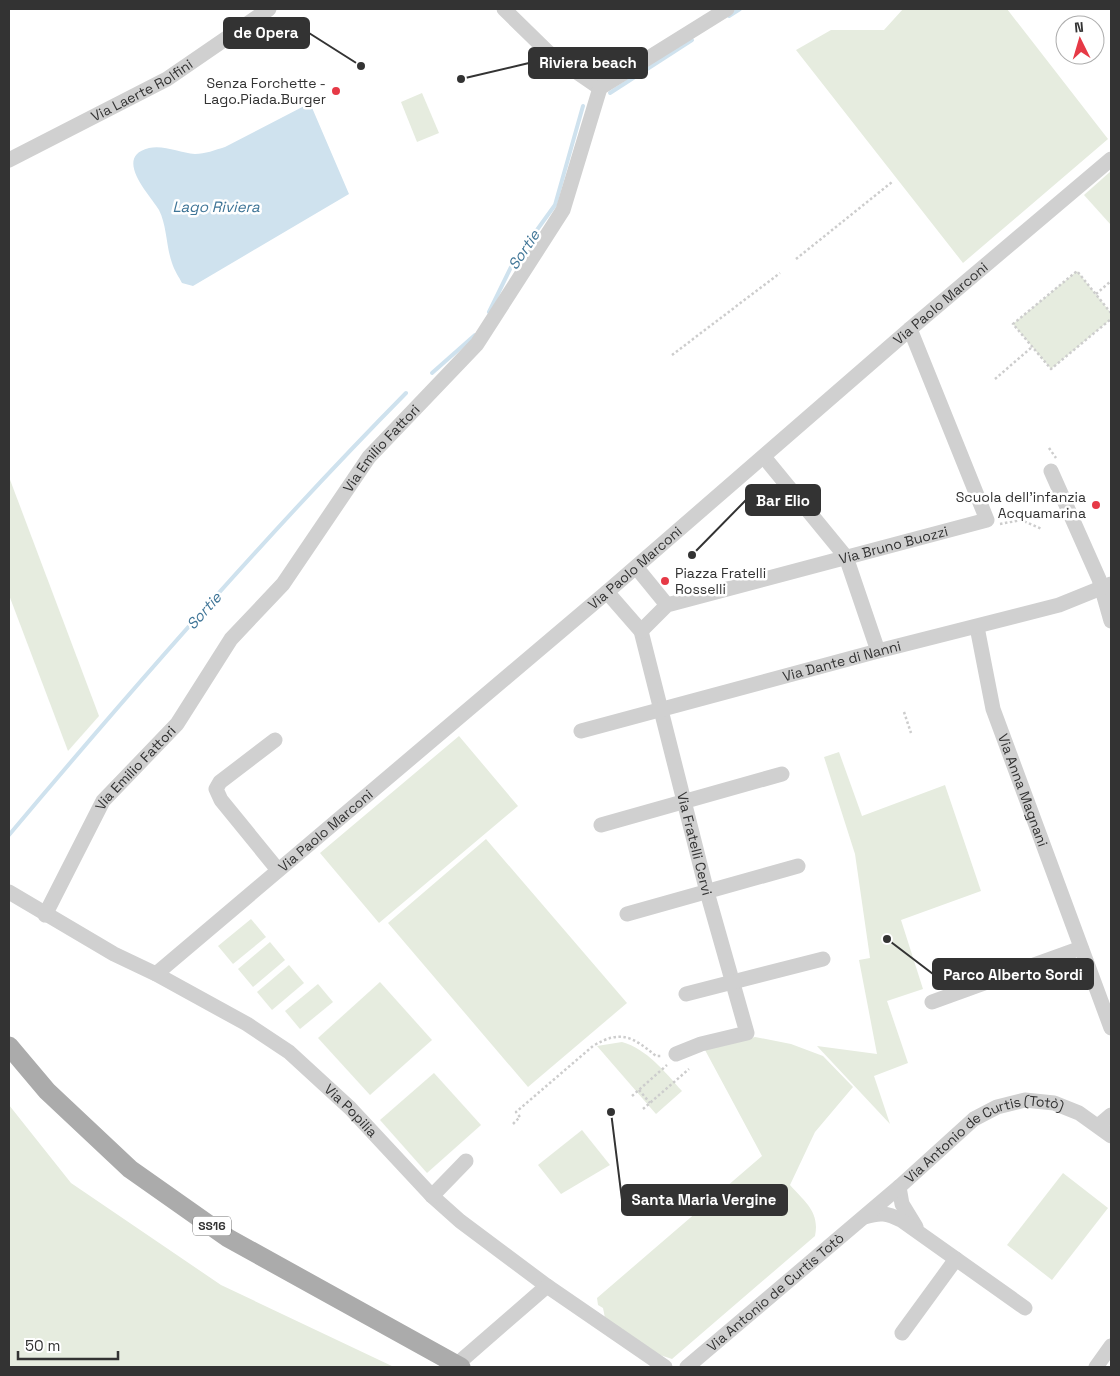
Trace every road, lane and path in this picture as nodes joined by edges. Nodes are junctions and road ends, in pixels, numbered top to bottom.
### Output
1 (269, 9) edge
2 (504, 9) edge
3 (727, 9) edge
4 (600, 88) junction
5 (1111, 159) edge
6 (9, 160) edge
7 (892, 182) dead end
8 (796, 259) dead end
9 (780, 273) dead end
10 (1111, 282) edge
11 (1096, 294) junction
12 (1111, 313) edge
13 (1111, 319) edge
14 (910, 329) junction
15 (1032, 347) junction
16 (672, 356) dead end
17 (995, 379) dead end
18 (1049, 448) dead end
19 (764, 457) junction
20 (1055, 467) joint
21 (987, 520) junction
22 (1042, 529) dead end
23 (846, 557) junction
24 (636, 567) junction
25 (1107, 587) edge
26 (607, 592) junction
27 (667, 605) junction
28 (1111, 621) edge
29 (977, 627) junction
30 (641, 631) junction
31 (878, 651) junction
32 (661, 710) junction
33 (904, 712) dead end
34 (580, 731) dead end
35 (911, 733) dead end
36 (275, 740) dead end
37 (782, 774) dead end
38 (686, 802) junction
39 (601, 825) dead end
40 (798, 866) dead end
41 (278, 870) junction
42 (9, 892) edge
43 (707, 892) junction
44 (627, 914) dead end
45 (45, 915) junction
46 (1081, 948) junction
47 (823, 959) dead end
48 (156, 974) junction
49 (733, 981) junction
50 (686, 994) dead end
51 (932, 1002) dead end
52 (1111, 1028) edge
53 (9, 1046) edge
54 (673, 1058) junction
55 (688, 1069) dead end
56 (639, 1090) junction
57 (632, 1096) dead end
58 (650, 1103) junction
59 (643, 1109) dead end
60 (1111, 1115) edge
61 (512, 1124) dead end
62 (1098, 1126) junction
63 (1111, 1136) edge
64 (466, 1161) dead end
65 (894, 1191) junction
66 (432, 1196) junction
67 (863, 1217) junction
68 (901, 1220) junction
69 (921, 1234) junction
70 (956, 1259) junction
71 (547, 1286) junction
72 (1025, 1308) dead end
73 (902, 1333) dead end
74 (1111, 1346) edge
75 (458, 1362) edge
76 (665, 1367) edge
77 (687, 1367) edge
78 (1096, 1367) edge

1 - 6 street, Via Laerte Rolfini
2 - 4 street
3 - 4 street
4 - 45 street, Via Emilio Fattori
5 - 14 street, Via Paolo Marconi
7 - 8 path
9 - 16 path
10 - 11 path
11 - 12 path
11 - 15 path
13 - 15 path
14 - 19 street, Via Paolo Marconi
14 - 21 street
15 - 17 path
18 - 20 path
19 - 23 street
19 - 24 street, Via Paolo Marconi
20 - 25 street
21 - 22 path
21 - 23 street, Via Bruno Buozzi
23 - 27 street, Via Bruno Buozzi
23 - 31 street
24 - 26 street, Via Paolo Marconi
24 - 27 street
25 - 28 street
25 - 29 street, Via Dante di Nanni
26 - 30 street, Via Fratelli Cervi
26 - 41 street, Via Paolo Marconi
27 - 30 street, Via Bruno Buozzi
29 - 31 street, Via Dante di Nanni
29 - 46 street, Via Anna Magnani
30 - 32 street, Via Fratelli Cervi
31 - 32 street, Via Dante di Nanni
32 - 34 street, Via Dante di Nanni
32 - 38 street, Via Fratelli Cervi
33 - 35 path
36 - 41 street
37 - 38 street
38 - 39 street
38 - 43 street, Via Fratelli Cervi
40 - 43 street
41 - 48 street, Via Paolo Marconi
42 - 45 street, Via Popilia
43 - 44 street
43 - 49 street, Via Fratelli Cervi
45 - 48 street, Via Popilia
46 - 51 street
46 - 52 street, Via Anna Magnani
47 - 49 street
48 - 66 street, Via Popilia
49 - 50 street
49 - 54 street, Via Fratelli Cervi
53 - 75 main road, SS16
54 - 56 path
54 - 61 path
55 - 58 path
56 - 57 path
56 - 58 path
58 - 59 path
60 - 62 street
62 - 63 street, Via Antonio de Curtis (Totò)
62 - 65 street, Via Antonio de Curtis (Totò)
64 - 66 street
65 - 67 street, Via Antonio de Curtis (Totò)
65 - 68 street
65 - 69 street
66 - 71 street, Via Popilia
67 - 68 street
67 - 77 street, Via Antonio de Curtis Totò
68 - 69 street
69 - 70 street
70 - 72 street
70 - 73 street
71 - 75 street
71 - 76 street, Via Popilia
74 - 78 street

